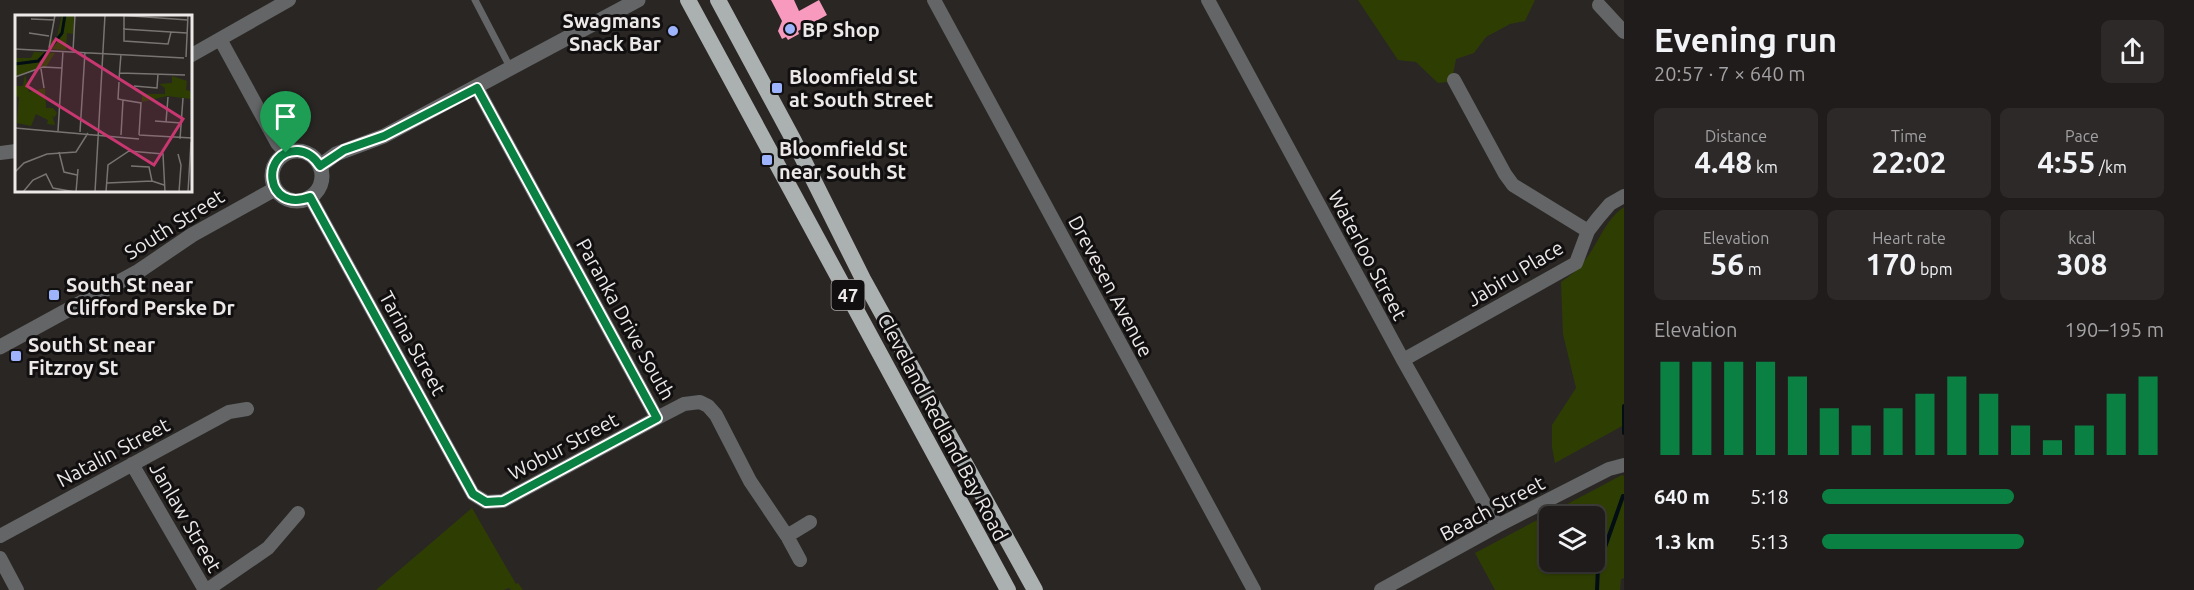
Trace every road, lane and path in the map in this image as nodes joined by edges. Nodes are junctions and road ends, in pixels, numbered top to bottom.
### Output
1 (289, 0) edge
2 (475, 0) edge
3 (639, 0) edge
4 (688, 0) edge
5 (718, 0) edge
6 (934, 0) edge
7 (1208, 0) edge
8 (1599, 4) dead end
9 (1624, 32) edge
10 (220, 39) junction
11 (192, 55) edge
12 (511, 69) junction
13 (1454, 80) dead end
14 (477, 88) junction
15 (15, 151) edge
16 (0, 153) edge
17 (286, 153) junction
18 (320, 166) junction
19 (275, 189) junction
20 (1624, 196) edge
21 (310, 197) junction
22 (1588, 231) junction
23 (0, 347) edge
24 (1403, 360) junction
25 (247, 409) dead end
26 (657, 418) junction
27 (132, 464) junction
28 (1624, 465) edge
29 (486, 502) joint
30 (298, 513) dead end
31 (810, 522) dead end
32 (1497, 526) junction
33 (0, 536) edge
34 (787, 536) junction
35 (0, 558) edge
36 (800, 560) dead end
37 (1402, 585) edge
38 (17, 590) edge
39 (206, 590) edge
40 (1008, 590) edge
41 (1035, 590) edge
42 (1254, 590) edge
43 (1381, 590) edge

1 - 10 street
2 - 12 lane
3 - 12 street
4 - 40 highway, Cleveland Redland Bay Road / 47
5 - 41 highway, Cleveland Redland Bay Road / 47
6 - 42 street, Drevesen Avenue
7 - 24 street, Waterloo Street
8 - 9 street
10 - 11 street
10 - 17 street
12 - 14 street
13 - 22 street
14 - 18 street
14 - 26 street, Paranka Drive South
15 - 16 street
17 - 18 street
17 - 19 street
18 - 21 street
19 - 21 street
19 - 23 street, South Street
20 - 22 street, Jabiru Place
21 - 29 street, Tarina Street
22 - 24 street, Jabiru Place
24 - 32 street, Waterloo Street
25 - 27 street, Natalin Street
26 - 29 street, Wobur Street
26 - 34 street, Paranka Drive South
27 - 33 street, Natalin Street
27 - 39 street, Janlaw Street
28 - 32 street, Beach Street
30 - 39 street
31 - 34 street
32 - 37 street, Beach Street
34 - 36 street, Paranka Drive South
35 - 38 street
37 - 43 street, Beach Street

